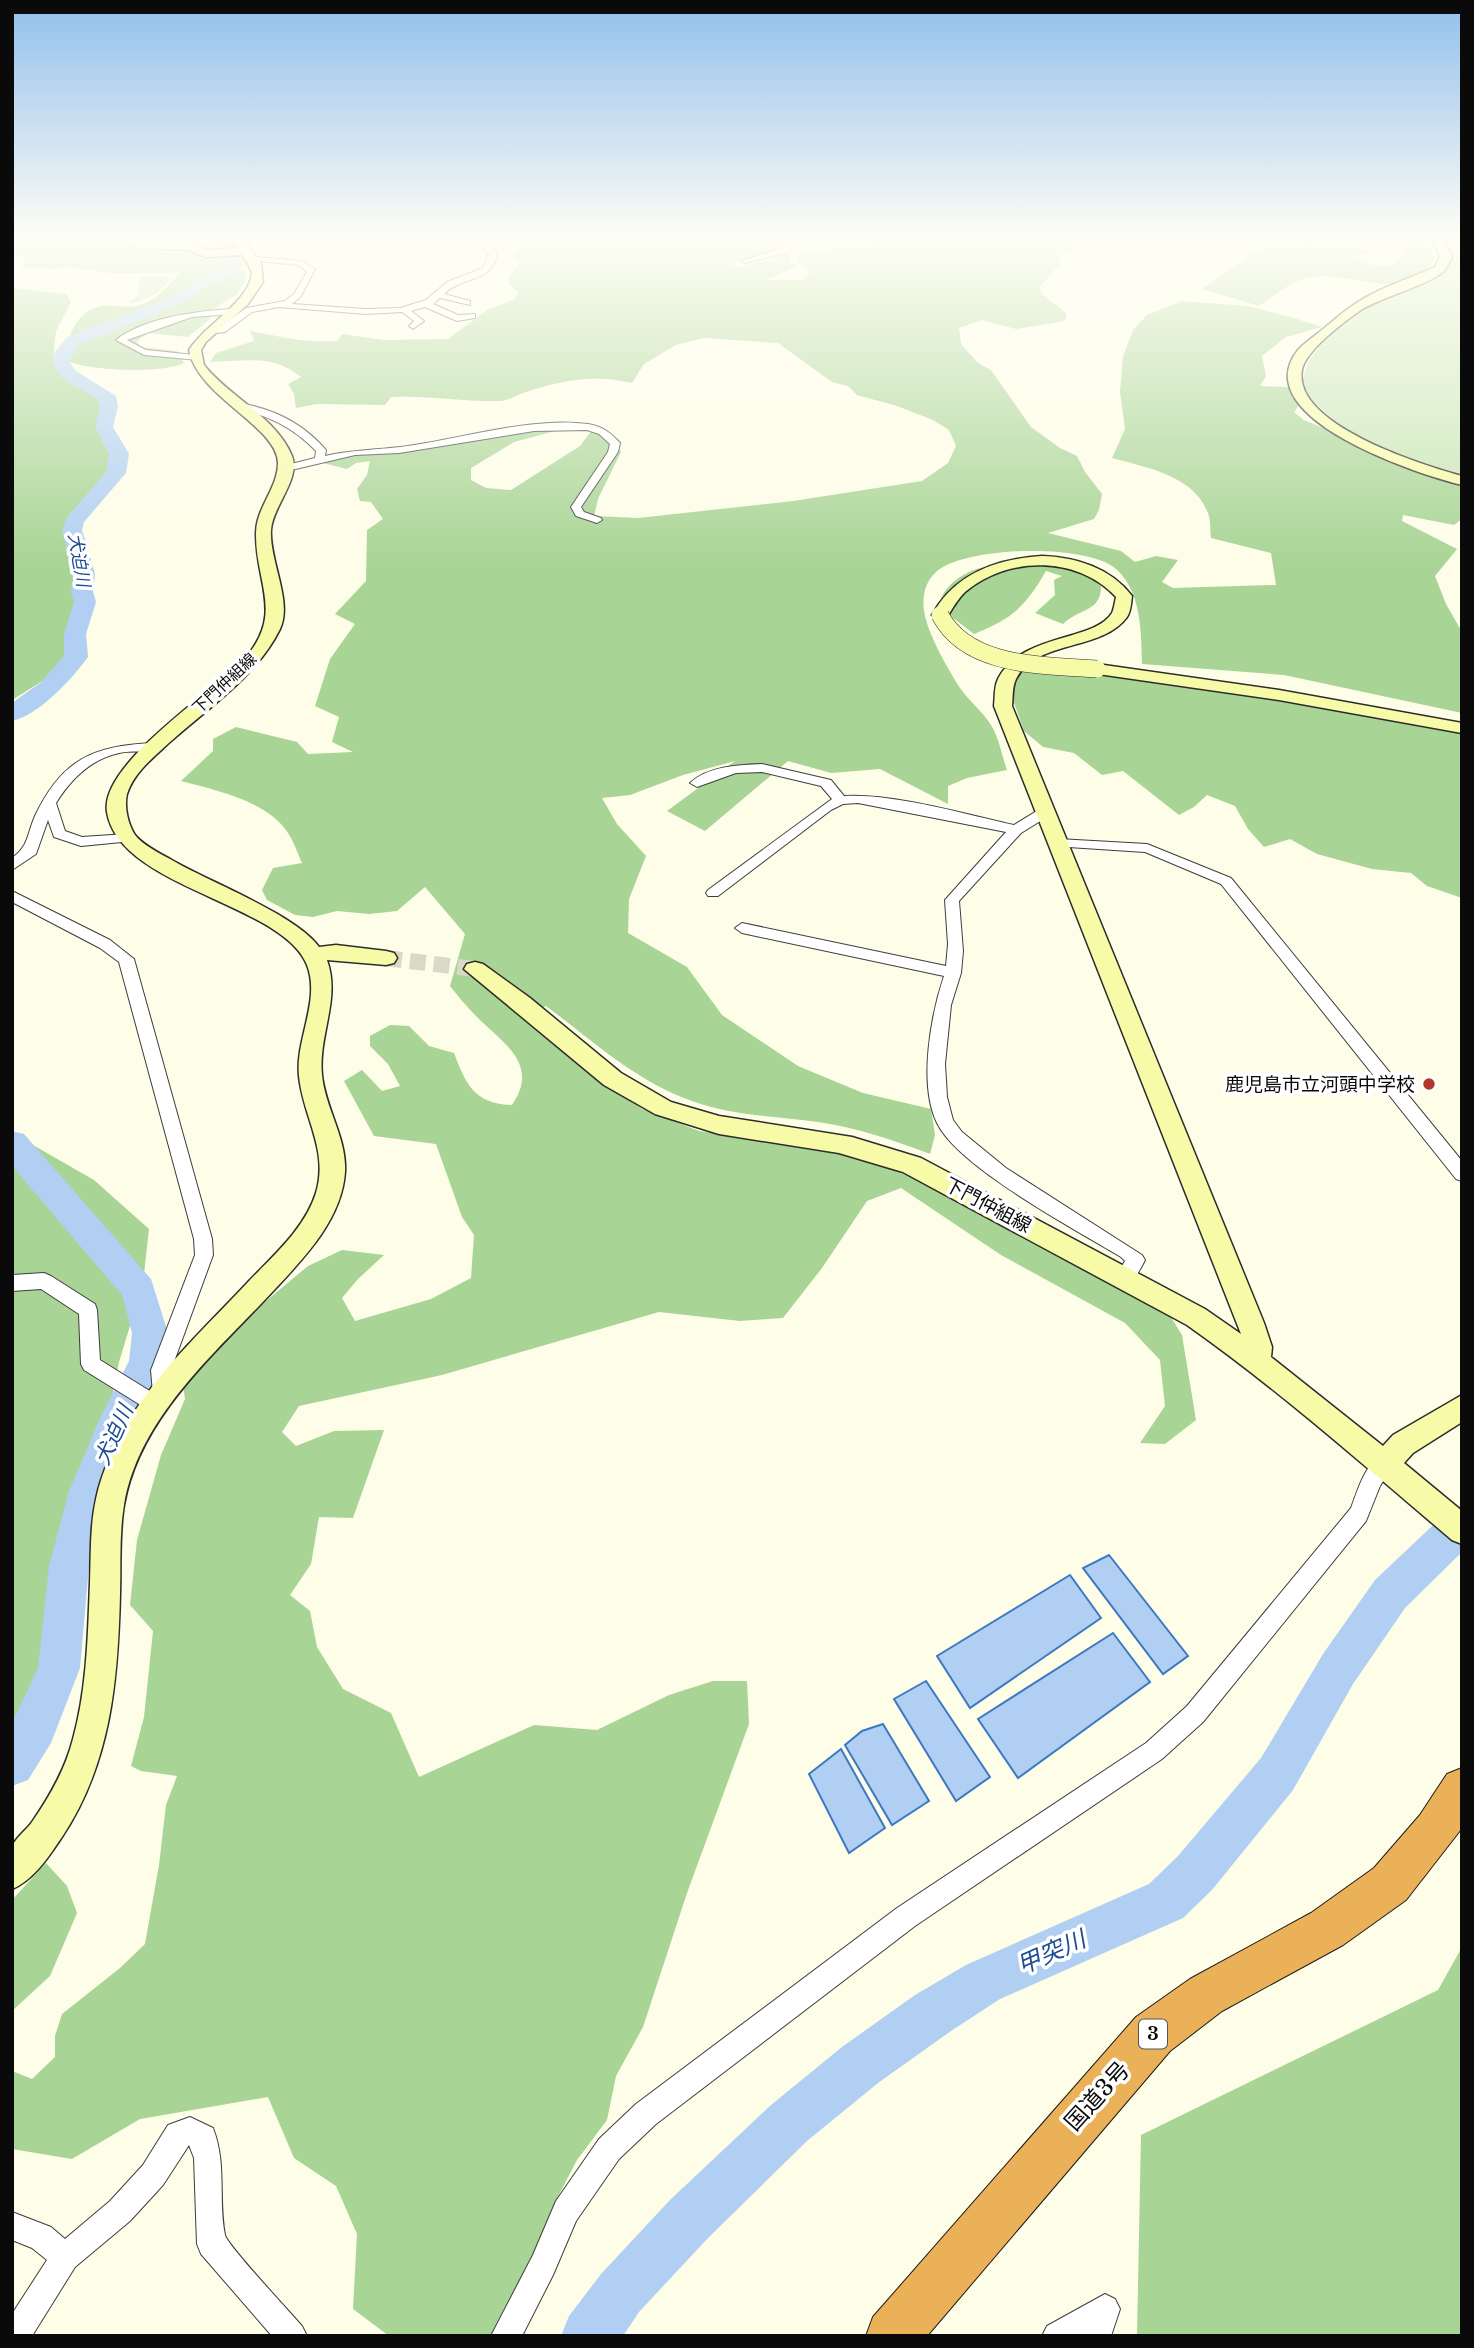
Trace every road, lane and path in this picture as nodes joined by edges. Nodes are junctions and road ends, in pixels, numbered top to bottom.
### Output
1 (137, 349) edge
2 (196, 349) edge
3 (1307, 349) edge
4 (195, 358) junction
5 (238, 405) junction
6 (320, 458) junction
7 (287, 468) junction
8 (1462, 481) edge
9 (597, 520) dead end
10 (1462, 728) edge
11 (153, 747) junction
12 (697, 783) dead end
13 (840, 800) junction
14 (50, 802) junction
15 (1045, 812) junction
16 (1016, 830) junction
17 (127, 838) junction
18 (1058, 843) junction
19 (12, 865) edge
20 (713, 893) dead end
21 (12, 896) edge
22 (742, 928) dead end
23 (314, 955) junction
24 (386, 958) tunnel mouth
25 (475, 969) tunnel mouth
26 (953, 973) junction
27 (1462, 1174) edge
28 (1124, 1277) junction
29 (12, 1283) edge
30 (1256, 1363) junction
31 (152, 1398) junction
32 (1462, 1407) edge
33 (1390, 1469) junction
34 (1462, 1530) edge
35 (1462, 1789) edge
36 (12, 1871) edge
37 (12, 2227) edge
38 (65, 2256) junction
39 (15, 2336) edge
40 (292, 2336) edge
41 (506, 2336) edge
42 (892, 2336) edge
43 (1058, 2336) edge
44 (1096, 2336) edge

1 - 4 street
2 - 4 street
3 - 8 street
4 - 5 street
5 - 6 street
5 - 7 street
6 - 7 street
6 - 9 street
7 - 11 street, 下門仲組線
10 - 15 street, bridge
11 - 14 street
11 - 17 street, 下門仲組線
12 - 13 street
13 - 16 street
13 - 20 street
14 - 17 street
14 - 19 street
15 - 16 street
15 - 18 street
16 - 26 street
17 - 23 street
18 - 27 street
18 - 30 street
21 - 31 street
22 - 26 street
23 - 24 street
23 - 31 street
25 - 28 street, 下門仲組線
26 - 28 street
28 - 30 street, 下門仲組線
29 - 31 street
30 - 33 street, 下門仲組線
31 - 36 street
32 - 33 street
33 - 34 street, 下門仲組線
33 - 41 street
35 - 42 highway, 国道3号 / 3
37 - 38 street
38 - 39 street
38 - 40 street
43 - 44 street

